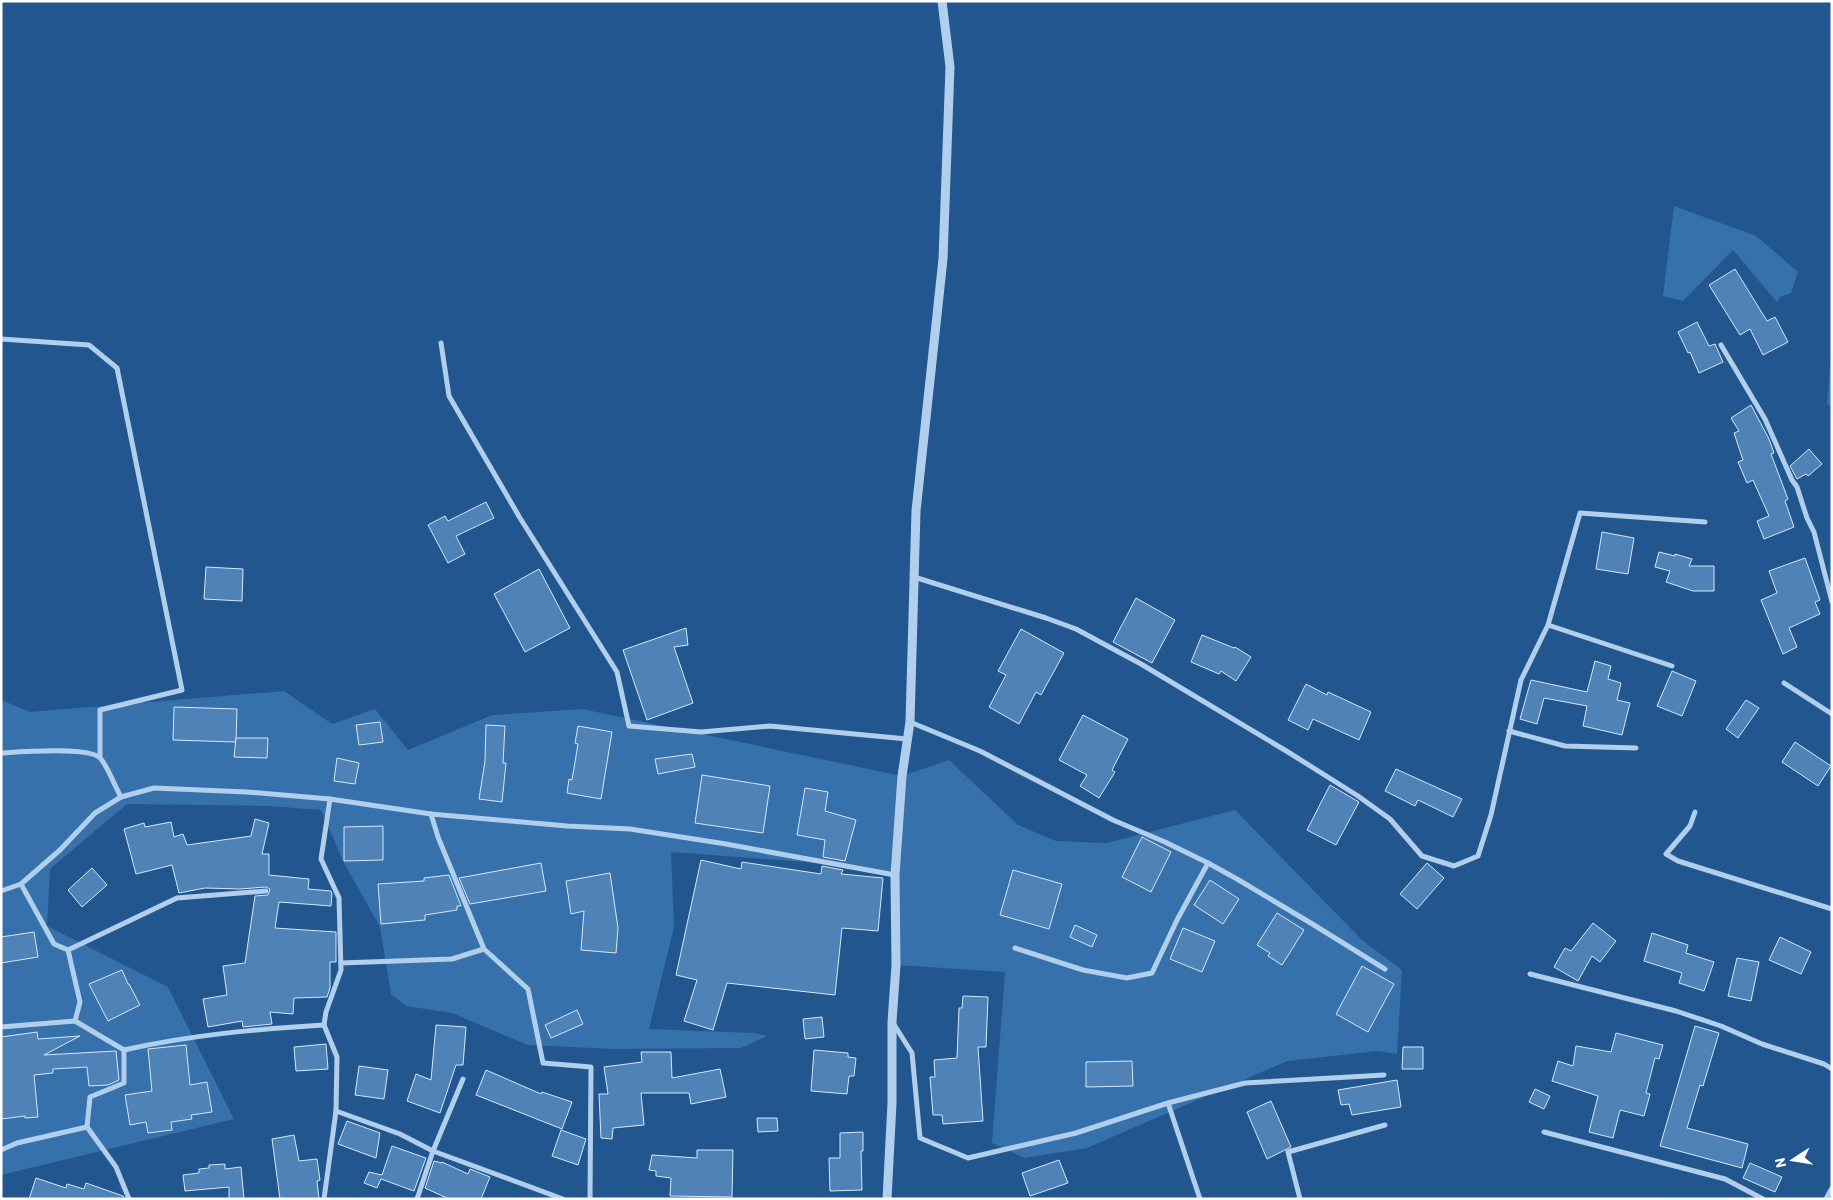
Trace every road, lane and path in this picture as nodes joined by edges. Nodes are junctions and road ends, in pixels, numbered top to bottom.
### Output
1 (942, 1) edge
2 (1, 339) edge
3 (441, 343) dead end
4 (1721, 345) dead end
5 (1705, 522) dead end
6 (914, 577) junction
7 (1832, 602) edge
8 (1548, 626) junction
9 (1672, 666) dead end
10 (1784, 683) dead end
11 (1832, 714) edge
12 (910, 722) junction
13 (1509, 731) junction
14 (907, 739) junction
15 (1636, 748) dead end
16 (1, 753) edge
17 (100, 757) junction
18 (121, 797) junction
19 (330, 799) junction
20 (1695, 812) dead end
21 (431, 814) junction
22 (1208, 864) junction
23 (895, 875) junction
24 (21, 884) junction
25 (1, 891) edge
26 (266, 891) dead end
27 (1832, 909) edge
28 (1015, 948) dead end
29 (484, 949) junction
30 (68, 950) junction
31 (341, 963) junction
32 (1385, 969) dead end
33 (1530, 974) dead end
34 (75, 1021) junction
35 (892, 1022) junction
36 (324, 1025) junction
37 (1, 1027) edge
38 (124, 1050) junction
39 (1832, 1069) edge
40 (1384, 1075) dead end
41 (463, 1078) dead end
42 (1168, 1103) junction
43 (336, 1111) junction
44 (1385, 1125) dead end
45 (87, 1127) junction
46 (1544, 1132) dead end
47 (1, 1150) edge
48 (433, 1151) junction
49 (1832, 1188) edge
50 (129, 1199) edge
51 (324, 1199) edge
52 (417, 1199) edge
53 (563, 1199) edge
54 (590, 1199) edge
55 (887, 1199) edge
56 (1200, 1199) edge
57 (1300, 1199) edge
58 (1763, 1199) edge
59 (1826, 1199) edge

1 - 6 street
2 - 17 street
3 - 14 street
4 - 7 street
5 - 8 street
6 - 12 street
6 - 13 street
8 - 9 street
8 - 13 street
10 - 11 street
12 - 14 street
12 - 22 street
13 - 15 street
14 - 23 street
16 - 17 street
17 - 18 street
18 - 19 street
18 - 24 street
19 - 21 street
19 - 31 street
20 - 27 street
21 - 23 street
21 - 29 street
22 - 28 street
22 - 32 street
23 - 35 street
24 - 25 street
24 - 30 street
26 - 30 street
29 - 31 street
29 - 54 street
30 - 34 street
31 - 36 street
33 - 39 street
34 - 37 street
34 - 38 street
35 - 42 street
35 - 55 street
36 - 38 street
36 - 43 street
38 - 45 street
40 - 42 street
41 - 48 street
42 - 56 street
43 - 48 street
43 - 51 street
44 - 57 street
45 - 47 street
45 - 50 street
46 - 58 street
48 - 52 street
48 - 53 street
49 - 59 street

